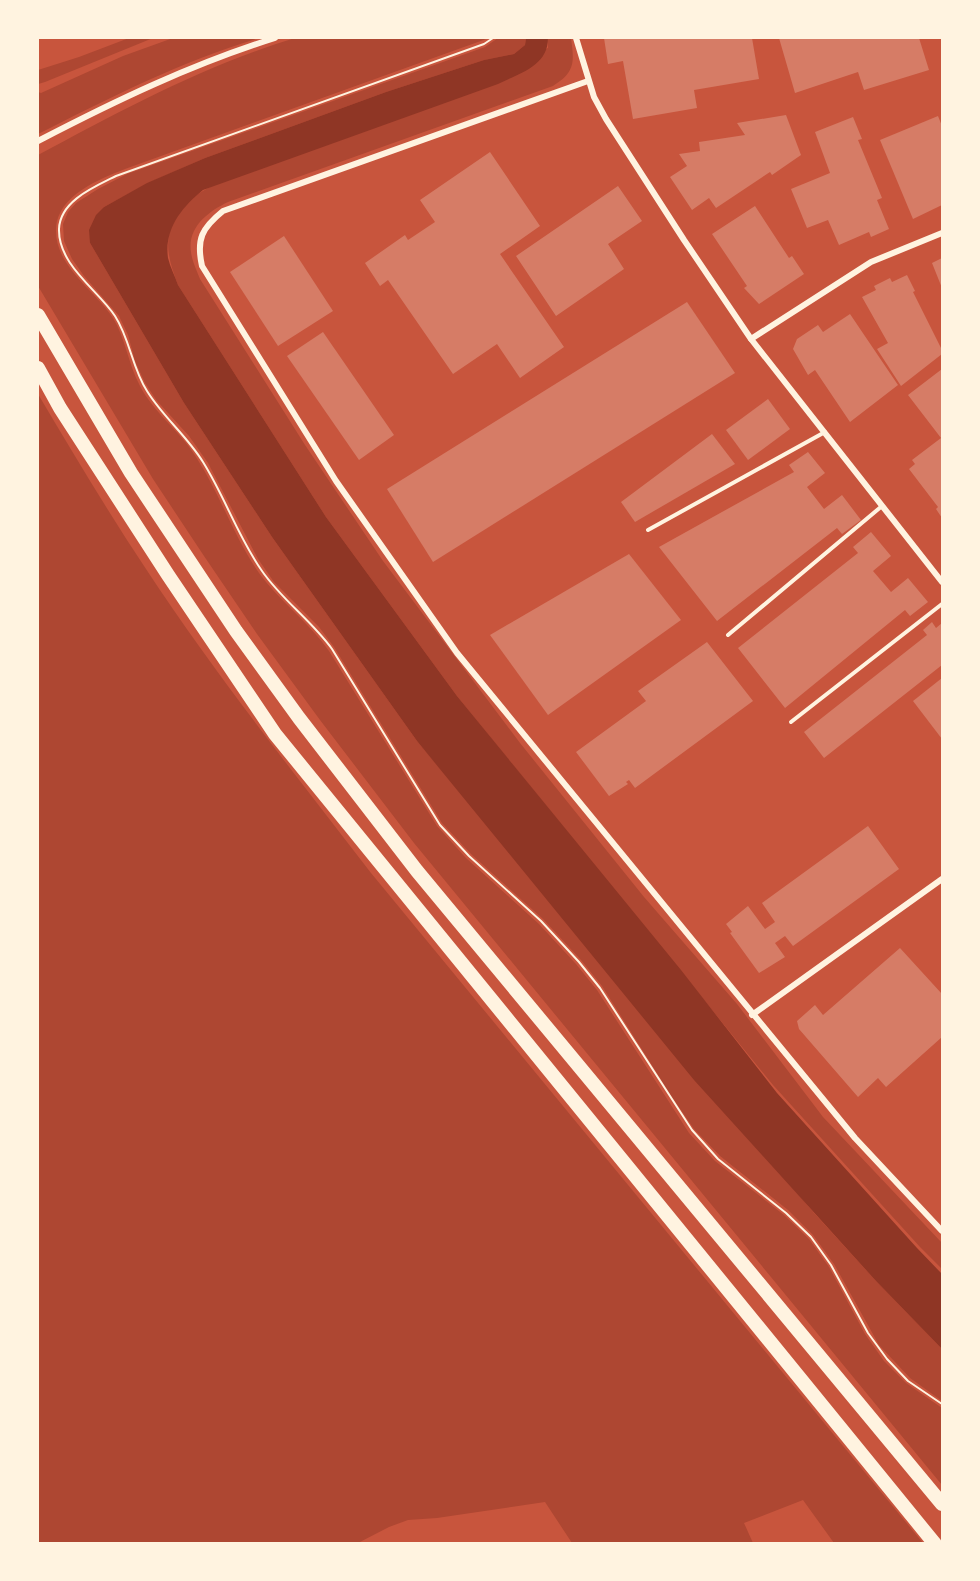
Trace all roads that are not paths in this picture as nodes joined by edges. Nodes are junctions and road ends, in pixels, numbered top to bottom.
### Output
1 (275, 38) edge
2 (576, 38) edge
3 (588, 81) junction
4 (38, 141) edge
5 (942, 233) edge
6 (38, 315) edge
7 (751, 339) junction
8 (38, 368) edge
9 (825, 432) junction
10 (883, 505) junction
11 (648, 530) dead end
12 (942, 582) edge
13 (942, 604) edge
14 (728, 634) dead end
15 (791, 722) dead end
16 (942, 879) edge
17 (752, 1015) junction
18 (942, 1231) edge
19 (942, 1504) edge
20 (935, 1544) edge

1 - 4 street
2 - 3 street
3 - 7 street
3 - 17 street
5 - 7 street
6 - 19 highway
7 - 9 street
8 - 20 highway
9 - 10 street
9 - 11 lane
10 - 12 street
10 - 14 lane
13 - 15 lane
16 - 17 street
17 - 18 street

